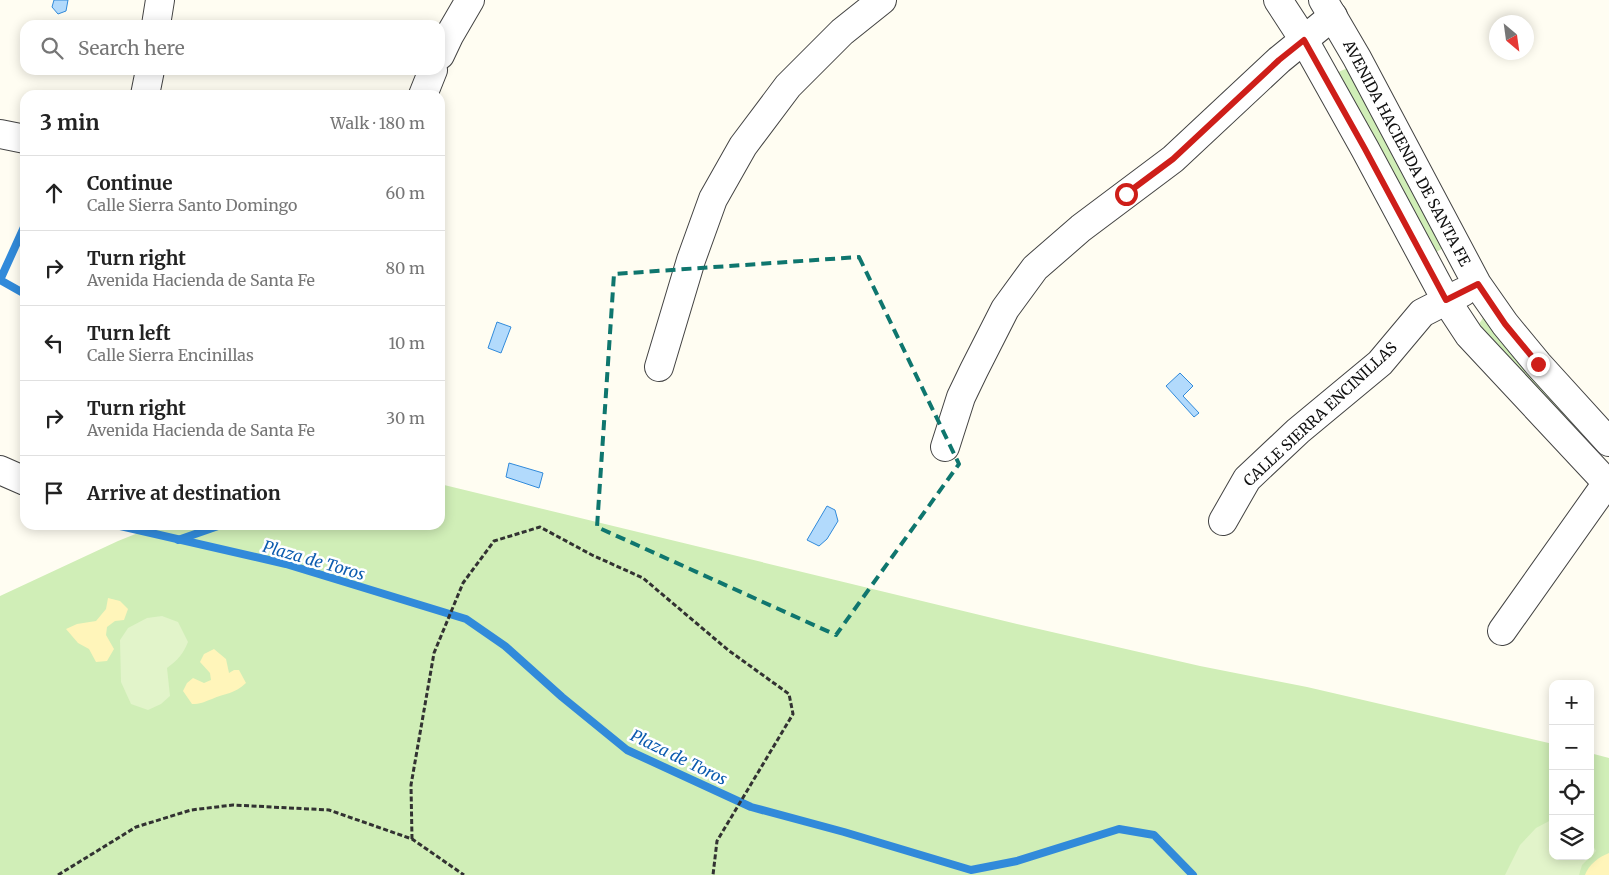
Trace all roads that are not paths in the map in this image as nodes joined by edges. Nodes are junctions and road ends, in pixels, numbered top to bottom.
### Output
1 (160, 0) edge
2 (470, 0) edge
3 (882, 0) edge
4 (1278, 0) edge
5 (1328, 8) edge
6 (157, 20) edge
7 (1304, 40) junction
8 (445, 44) edge
9 (149, 75) edge
10 (431, 75) edge
11 (146, 90) edge
12 (424, 90) edge
13 (0, 134) edge
14 (20, 138) edge
15 (1478, 284) junction
16 (1446, 300) junction
17 (659, 367) dead end
18 (1609, 442) edge
19 (945, 447) dead end
20 (0, 470) edge
21 (20, 478) edge
22 (1608, 483) edge
23 (1223, 521) dead end
24 (1502, 631) dead end

1 - 6 street
2 - 8 street
3 - 17 street
4 - 7 street
5 - 7 street
5 - 15 street, AVENIDA HACIENDA DE SANTA FE
7 - 16 street
7 - 19 street
9 - 11 street
10 - 12 street
13 - 14 street
15 - 16 street, CALLE SIERRA ENCINILLAS
15 - 18 street, AVENIDA HACIENDA DE SANTA FE
16 - 22 street
16 - 23 street, CALLE SIERRA ENCINILLAS
20 - 21 street
22 - 24 street

